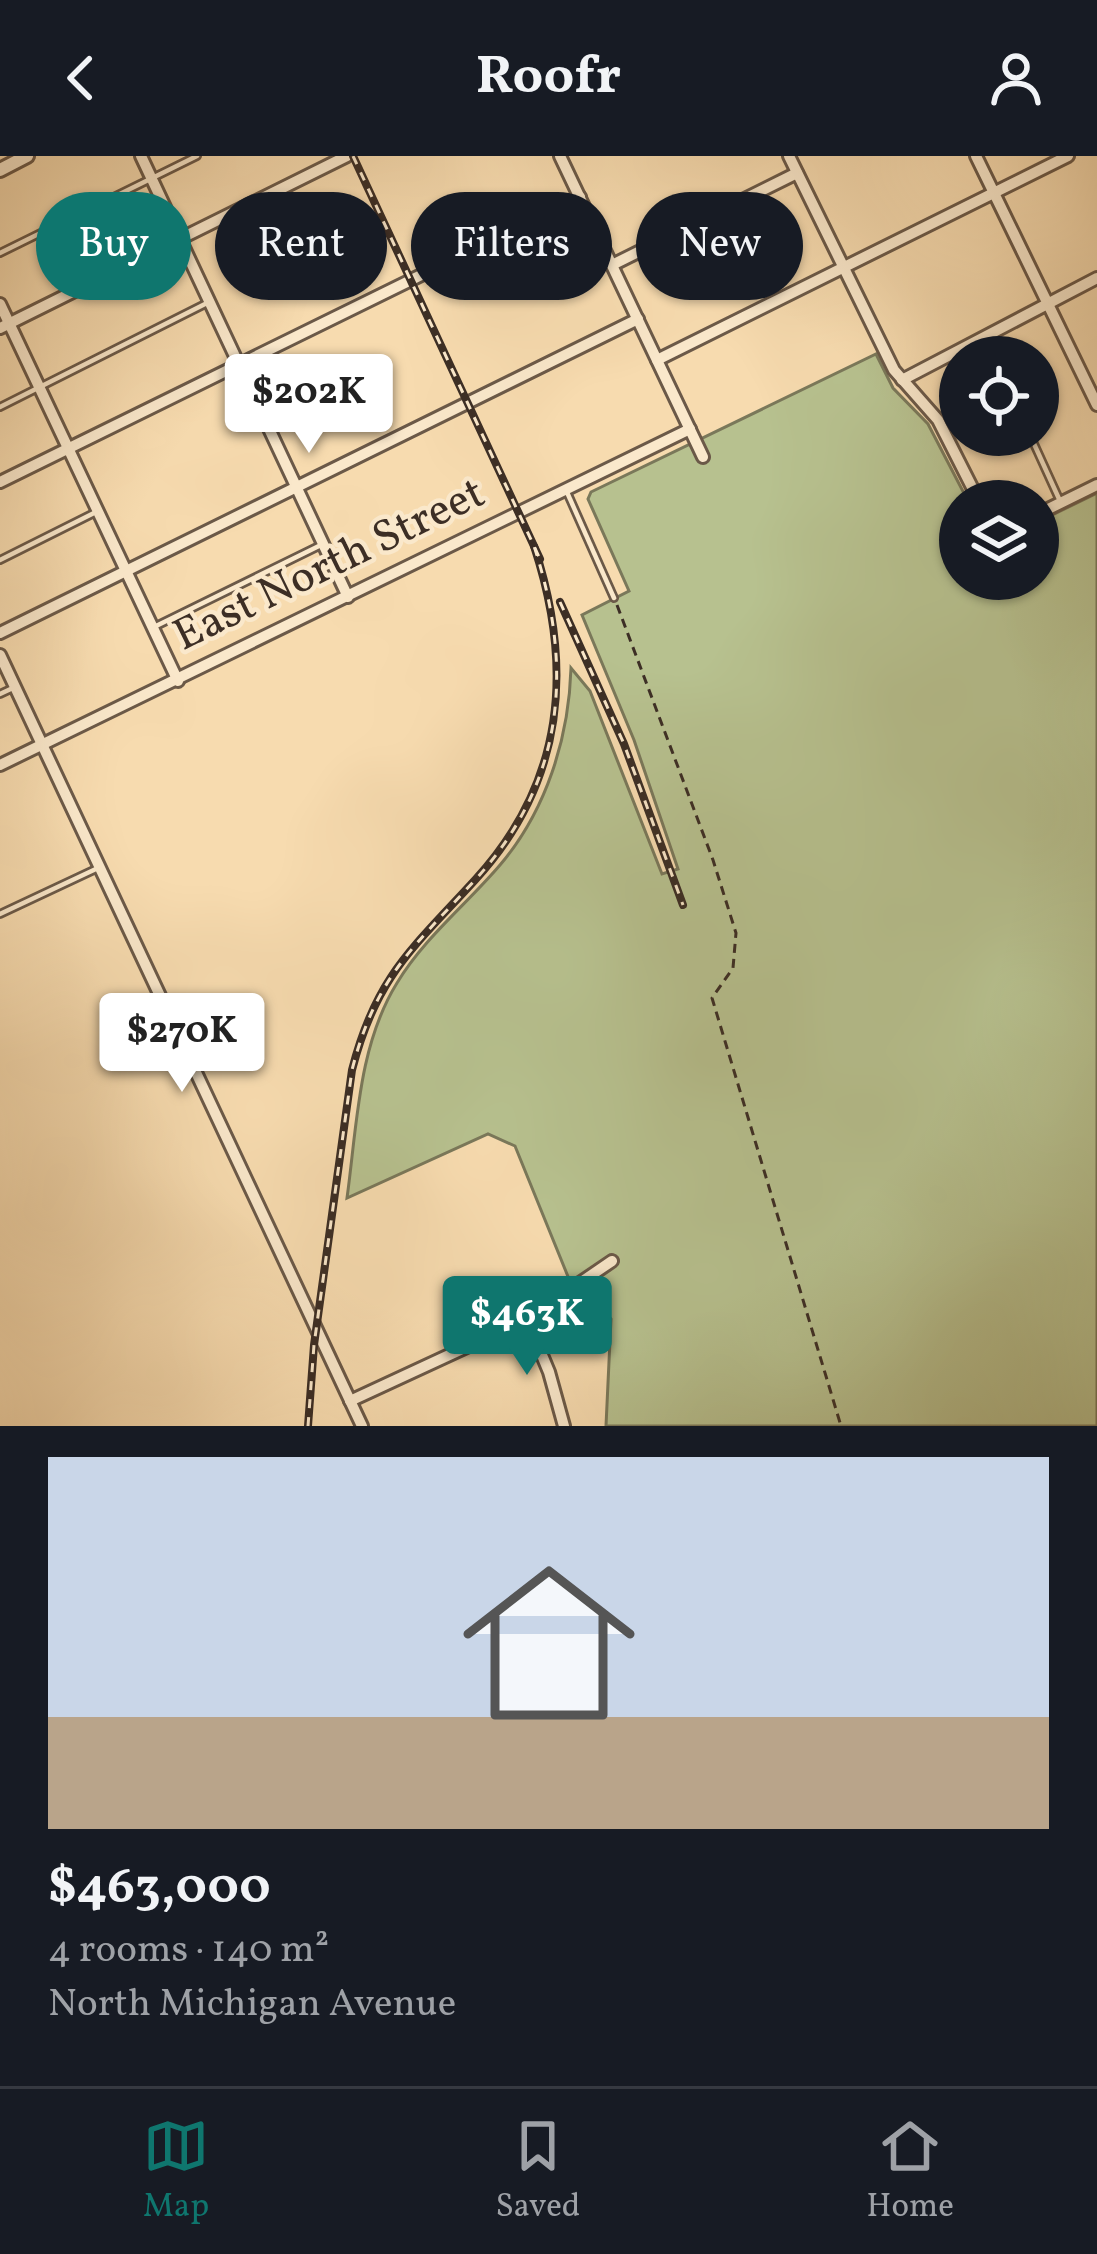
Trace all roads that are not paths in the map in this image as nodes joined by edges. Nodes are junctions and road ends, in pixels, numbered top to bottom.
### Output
1 (27, 156) edge
2 (141, 156) edge
3 (196, 156) edge
4 (347, 156) edge
5 (560, 156) edge
6 (789, 156) edge
7 (976, 156) edge
8 (1068, 156) edge
9 (0, 170) edge
10 (797, 173) junction
11 (151, 178) junction
12 (158, 192) edge
13 (578, 192) edge
14 (994, 194) junction
15 (191, 234) edge
16 (0, 253) edge
17 (191, 263) edge
18 (612, 265) joint
19 (843, 268) junction
20 (1097, 278) edge
21 (411, 280) edge
22 (57, 300) edge
23 (209, 302) junction
24 (0, 304) edge
25 (1047, 305) junction
26 (638, 319) junction
27 (4, 326) edge
28 (987, 336) edge
29 (657, 360) junction
30 (939, 361) edge
31 (238, 364) junction
32 (902, 380) junction
33 (39, 387) junction
34 (1097, 405) edge
35 (0, 407) edge
36 (690, 429) junction
37 (68, 448) junction
38 (1039, 456) edge
39 (704, 458) dead end
40 (968, 480) edge
41 (0, 482) edge
42 (1097, 485) edge
43 (297, 488) junction
44 (566, 490) junction
45 (1060, 502) joint
46 (98, 511) junction
47 (323, 544) junction
48 (0, 560) edge
49 (126, 572) junction
50 (348, 597) junction
51 (614, 598) road end
52 (152, 628) junction
53 (0, 633) edge
54 (0, 655) edge
55 (178, 681) junction
56 (15, 687) junction
57 (0, 694) edge
58 (42, 745) junction
59 (0, 765) edge
60 (101, 867) junction
61 (0, 914) edge
62 (612, 1261) dead end
63 (527, 1319) junction
64 (350, 1401) junction
65 (362, 1426) edge
66 (564, 1426) edge

1 - 9 street
2 - 11 street
3 - 11 lane
4 - 15 street
5 - 13 street
6 - 10 street
7 - 14 street
8 - 14 street
10 - 18 street
10 - 19 street
11 - 12 street
11 - 16 lane
14 - 19 street
14 - 25 street
17 - 23 street
18 - 26 street
19 - 29 street
19 - 32 street
20 - 25 street
21 - 31 street
22 - 27 street
23 - 31 street
23 - 33 lane
24 - 27 street
25 - 28 street
25 - 34 street
26 - 29 street
26 - 43 street
27 - 33 street
29 - 36 street
30 - 32 street
31 - 37 street
31 - 43 street
32 - 40 street
33 - 35 lane
33 - 37 street
36 - 39 street
36 - 44 street, East North Street
37 - 41 street
37 - 46 street
38 - 45 lane
42 - 45 street
43 - 47 street
43 - 49 street
44 - 50 street, East North Street
44 - 51 lane
46 - 48 lane
46 - 49 street
47 - 50 street
47 - 52 lane
49 - 52 street
49 - 53 street
50 - 55 street, East North Street
52 - 55 street
54 - 56 street
55 - 58 street, East North Street
56 - 57 lane
56 - 58 street
58 - 59 street, East North Street
58 - 60 street
60 - 61 lane
60 - 64 street
62 - 63 street
63 - 64 street
63 - 66 street
64 - 65 street

